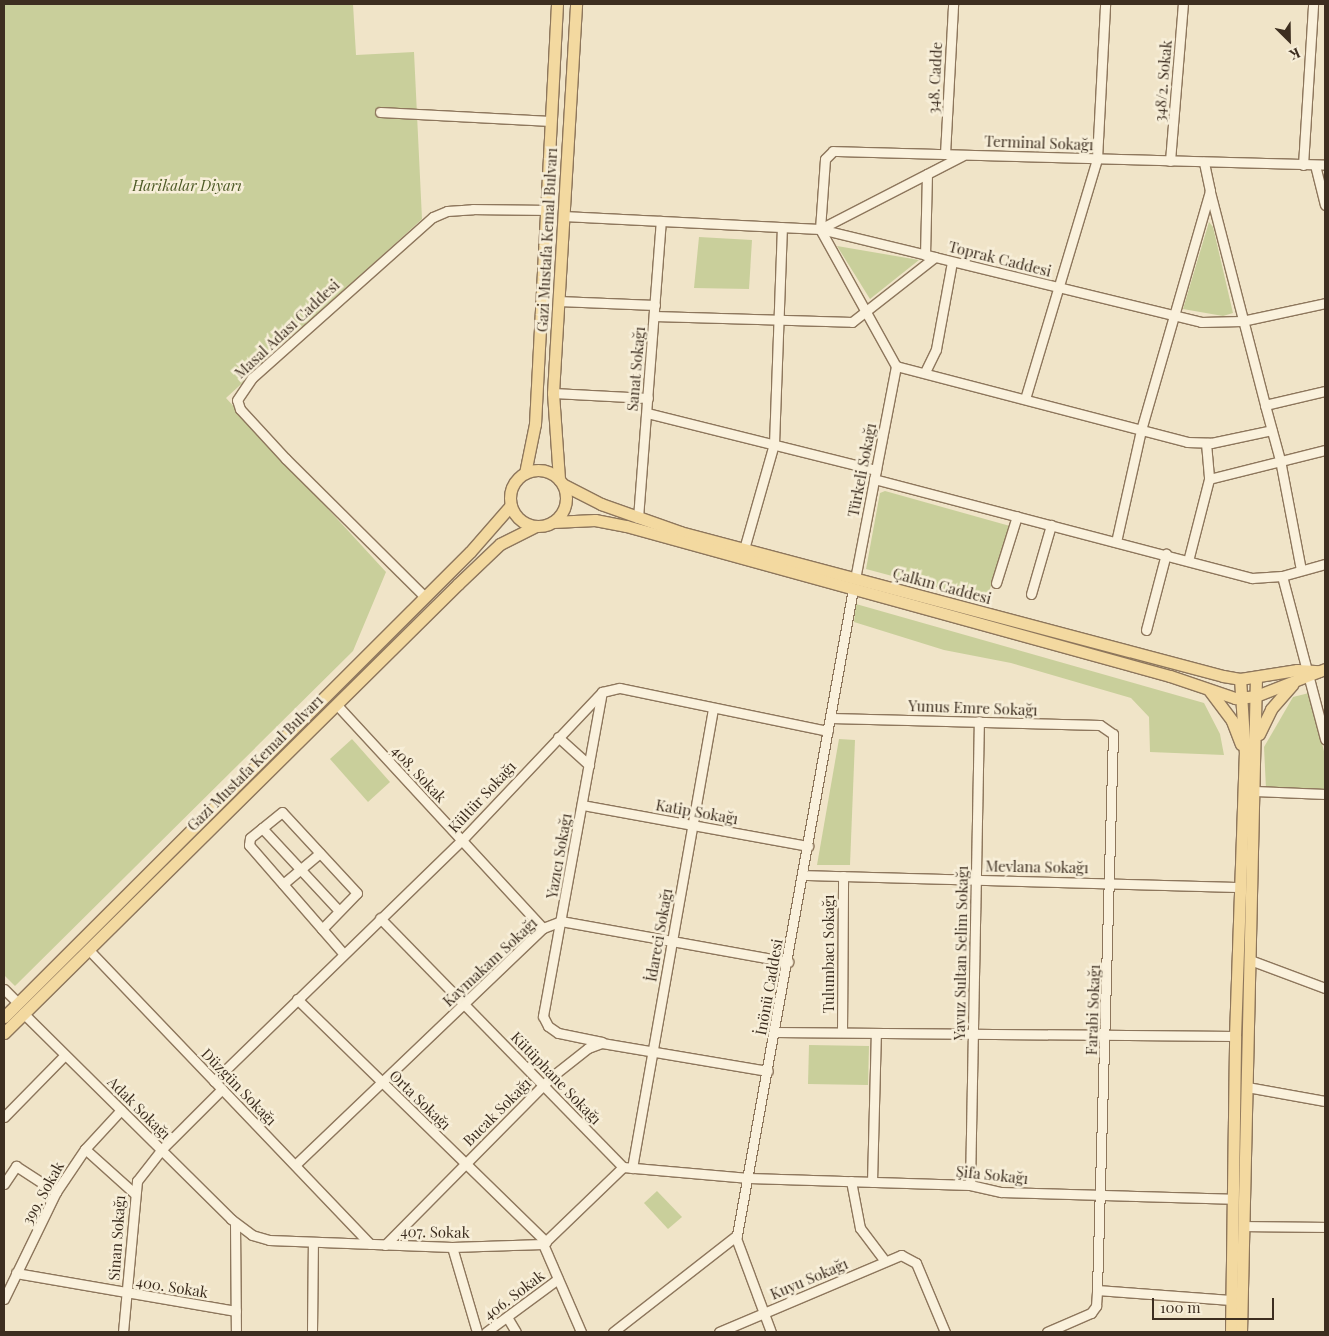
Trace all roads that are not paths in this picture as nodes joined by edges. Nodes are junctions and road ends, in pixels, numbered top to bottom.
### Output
1 (557, 4) edge
2 (576, 4) edge
3 (953, 4) edge
4 (1105, 4) edge
5 (1182, 4) edge
6 (1313, 4) edge
7 (380, 112) dead end
8 (551, 121) junction
9 (944, 154) junction
10 (964, 155) junction
11 (1097, 158) junction
12 (1170, 161) junction
13 (1204, 162) junction
14 (1303, 165) junction
15 (1315, 165) junction
16 (1325, 165) edge
17 (927, 174) junction
18 (1210, 191) junction
19 (1325, 204) edge
20 (546, 210) junction
21 (563, 216) junction
22 (661, 221) junction
23 (782, 227) junction
24 (820, 229) junction
25 (925, 255) junction
26 (935, 257) junction
27 (952, 262) junction
28 (1059, 288) junction
29 (558, 301) junction
30 (1325, 303) edge
31 (655, 305) junction
32 (867, 313) junction
33 (654, 316) junction
34 (1172, 316) junction
35 (778, 321) junction
36 (1242, 321) junction
37 (896, 366) junction
38 (925, 372) junction
39 (1325, 391) edge
40 (553, 393) junction
41 (648, 398) junction
42 (1025, 399) junction
43 (1264, 404) junction
44 (647, 413) junction
45 (1141, 430) junction
46 (1272, 430) junction
47 (1206, 443) junction
48 (774, 444) junction
49 (1325, 450) edge
50 (1280, 460) junction
51 (525, 473) junction
52 (875, 474) junction
53 (1209, 479) junction
54 (561, 482) junction
55 (511, 505) junction
56 (1017, 516) junction
57 (638, 518) junction
58 (553, 522) junction
59 (1050, 525) junction
60 (536, 526) junction
61 (1116, 542) junction
62 (744, 549) junction
63 (1166, 554) junction
64 (1188, 561) junction
65 (1325, 564) edge
66 (1301, 570) junction
67 (1282, 576) junction
68 (996, 583) dead end
69 (854, 584) junction
70 (1031, 594) dead end
71 (425, 597) junction
72 (1146, 630) dead end
73 (1322, 670) edge
74 (1308, 673) junction
75 (1256, 678) junction
76 (1240, 679) junction
77 (1294, 683) junction
78 (1209, 690) junction
79 (602, 692) junction
80 (1256, 696) junction
81 (1241, 698) junction
82 (336, 704) junction
83 (713, 708) junction
84 (831, 718) junction
85 (979, 721) junction
86 (828, 731) junction
87 (1112, 732) joint
88 (558, 737) junction
89 (1257, 738) junction
90 (1325, 740) edge
91 (1245, 754) junction
92 (589, 765) junction
93 (1255, 791) junction
94 (1325, 794) edge
95 (582, 805) junction
96 (692, 825) junction
97 (262, 828) junction
98 (462, 840) junction
99 (808, 846) junction
100 (320, 853) junction
101 (300, 870) junction
102 (803, 876) junction
103 (843, 876) junction
104 (976, 879) junction
105 (1110, 883) junction
106 (283, 884) junction
107 (1241, 887) junction
108 (339, 911) junction
109 (380, 918) junction
110 (561, 921) junction
111 (322, 928) junction
112 (543, 928) junction
113 (672, 941) junction
114 (88, 949) junction
115 (343, 953) junction
116 (1250, 960) junction
117 (788, 962) junction
118 (1325, 988) edge
119 (4, 990) edge
120 (297, 999) junction
121 (463, 1004) junction
122 (20, 1008) junction
123 (4, 1017) edge
124 (775, 1032) junction
125 (842, 1032) junction
126 (4, 1033) edge
127 (876, 1033) junction
128 (973, 1035) junction
129 (1106, 1035) junction
130 (1235, 1036) junction
131 (602, 1042) junction
132 (652, 1051) junction
133 (66, 1055) junction
134 (768, 1071) junction
135 (214, 1081) junction
136 (382, 1081) junction
137 (543, 1085) junction
138 (1247, 1087) junction
139 (222, 1089) junction
140 (1325, 1101) edge
141 (121, 1110) junction
142 (4, 1117) edge
143 (85, 1149) junction
144 (161, 1150) junction
145 (466, 1163) junction
146 (295, 1165) junction
147 (627, 1167) junction
148 (750, 1178) junction
149 (850, 1181) junction
150 (872, 1182) junction
151 (4, 1184) edge
152 (970, 1185) junction
153 (56, 1192) junction
154 (134, 1193) junction
155 (1100, 1195) junction
156 (1232, 1199) junction
157 (235, 1223) junction
158 (1243, 1226) junction
159 (1325, 1227) edge
160 (736, 1238) junction
161 (314, 1242) junction
162 (544, 1243) junction
163 (370, 1244) junction
164 (385, 1245) junction
165 (452, 1247) junction
166 (885, 1261) junction
167 (16, 1273) junction
168 (558, 1279) junction
169 (1097, 1290) junction
170 (126, 1294) junction
171 (4, 1299) edge
172 (1231, 1300) junction
173 (236, 1311) junction
174 (763, 1313) junction
175 (507, 1317) junction
176 (123, 1332) edge
177 (236, 1332) edge
178 (312, 1332) edge
179 (477, 1332) edge
180 (486, 1332) edge
181 (516, 1332) edge
182 (581, 1332) edge
183 (613, 1332) edge
184 (719, 1332) edge
185 (771, 1332) edge
186 (945, 1332) edge
187 (1049, 1332) edge
188 (1231, 1332) edge
189 (1241, 1332) edge

1 - 8 main road, Gazi Mustafa Kemal Bulvarı
2 - 21 main road, Gazi Mustafa Kemal Bulvarı
3 - 9 street, 348. Cadde
4 - 11 street
5 - 12 street, 348/2. Sokak
6 - 14 street
7 - 8 street
8 - 20 main road, Gazi Mustafa Kemal Bulvarı
9 - 10 street, Terminal Sokağı
9 - 24 street, Terminal Sokağı
10 - 11 street, Terminal Sokağı
10 - 17 street
11 - 12 street, Terminal Sokağı
11 - 28 street
12 - 13 street, Terminal Sokağı
13 - 14 street, Terminal Sokağı
13 - 18 street
14 - 15 street, Terminal Sokağı
15 - 16 street, Terminal Sokağı
15 - 19 street
17 - 24 street
17 - 25 street
18 - 34 street
18 - 36 street
20 - 51 main road, Gazi Mustafa Kemal Bulvarı
20 - 71 street, Masal Adası Caddesi
21 - 22 street
21 - 29 main road, Gazi Mustafa Kemal Bulvarı
22 - 23 street
22 - 31 street, Sanat Sokağı
23 - 24 street
23 - 35 street
24 - 25 street
24 - 32 street
25 - 26 street
26 - 27 street, Toprak Caddesi
26 - 32 street, Toprak Caddesi
27 - 28 street, Toprak Caddesi
27 - 38 street
28 - 34 street, Toprak Caddesi
28 - 42 street
29 - 31 street
29 - 40 main road, Gazi Mustafa Kemal Bulvarı
30 - 36 street, Toprak Caddesi
31 - 33 street, Sanat Sokağı
32 - 35 street, Toprak Caddesi
32 - 37 street
33 - 35 street, Toprak Caddesi
33 - 41 street, Sanat Sokağı
34 - 36 street, Toprak Caddesi
34 - 45 street
35 - 48 street
36 - 43 street
37 - 38 street
37 - 52 street, Türkeli Sokağı
38 - 42 street
39 - 43 street
40 - 41 street
40 - 54 main road, Gazi Mustafa Kemal Bulvarı
41 - 44 street, Sanat Sokağı
42 - 45 street
43 - 46 street
44 - 48 street
44 - 57 street, Sanat Sokağı
45 - 47 street
45 - 61 street
46 - 47 street
46 - 50 street
47 - 53 street
48 - 52 street
48 - 62 street
49 - 50 street
50 - 53 street
50 - 66 street
51 - 54 main road
51 - 55 main road
52 - 56 street
52 - 69 street, Türkeli Sokağı
53 - 64 street
54 - 57 main road, Çalkın Caddesi
54 - 58 main road
55 - 60 main road
55 - 71 main road, Gazi Mustafa Kemal Bulvarı
56 - 59 street
56 - 68 street
57 - 62 main road, Çalkın Caddesi
58 - 60 main road
58 - 69 main road, Çalkın Caddesi
59 - 61 street
59 - 70 street
60 - 82 main road, Gazi Mustafa Kemal Bulvarı
61 - 63 street
62 - 69 main road, Çalkın Caddesi
63 - 64 street
63 - 72 street
64 - 67 street
65 - 66 street
66 - 67 street
67 - 74 street
69 - 76 main road, Çalkın Caddesi
69 - 78 main road, Çalkın Caddesi
69 - 84 street, İnönü Caddesi
71 - 122 main road, Gazi Mustafa Kemal Bulvarı
73 - 74 main road, Çalkın Caddesi
74 - 75 main road, Çalkın Caddesi
74 - 77 main road, Çalkın Caddesi
74 - 90 street
75 - 76 main road, Çalkın Caddesi
75 - 80 main road
76 - 81 main road
77 - 80 main road, Çalkın Caddesi
77 - 89 main road, Çalkın Caddesi
78 - 81 main road, Çalkın Caddesi
78 - 91 main road
79 - 83 street
79 - 88 street, Kültür Sokağı
79 - 92 street, Yazıcı Sokağı
80 - 81 main road, Çalkın Caddesi
80 - 89 main road
81 - 91 main road
82 - 98 street, 408. Sokak
82 - 114 main road, Gazi Mustafa Kemal Bulvarı
83 - 86 street
83 - 96 street, İdareci Sokağı
84 - 85 street, Yunus Emre Sokağı
84 - 86 street, İnönü Caddesi
85 - 87 street, Yunus Emre Sokağı
85 - 104 street, Yavuz Sultan Selim Sokağı
86 - 99 street, İnönü Caddesi
87 - 105 street, Farabi Sokağı
88 - 92 street
88 - 98 street, Kültür Sokağı
89 - 93 main road
91 - 107 main road
92 - 95 street, Yazıcı Sokağı
93 - 94 street
93 - 116 main road
95 - 96 street, Katip Sokağı
95 - 110 street, Yazıcı Sokağı
96 - 99 street, Katip Sokağı
96 - 113 street, İdareci Sokağı
97 - 100 street
97 - 101 street
97 - 106 street
98 - 109 street, Kültür Sokağı
98 - 112 street, 408. Sokak
99 - 102 street, İnönü Caddesi
100 - 101 street
100 - 108 street
101 - 106 street
101 - 108 street
102 - 103 street, Mevlana Sokağı
102 - 117 street, İnönü Caddesi
103 - 104 street, Mevlana Sokağı
103 - 125 street, Tulumbacı Sokağı
104 - 105 street, Mevlana Sokağı
104 - 128 street, Yavuz Sultan Selim Sokağı
105 - 107 street, Mevlana Sokağı
105 - 129 street, Farabi Sokağı
106 - 111 street
107 - 130 main road
108 - 111 street
109 - 115 street, Kültür Sokağı
109 - 121 street, Kütüphane Sokağı
110 - 112 street, Kaymakam Sokağı
110 - 113 street, Kaymakam Sokağı
110 - 131 street, Yazıcı Sokağı
111 - 115 street
112 - 121 street, Kaymakam Sokağı
113 - 117 street, Kaymakam Sokağı
113 - 132 street, İdareci Sokağı
114 - 122 main road, Gazi Mustafa Kemal Bulvarı
114 - 135 street, Düzgün Sokağı
115 - 120 street, Kültür Sokağı
116 - 118 street
116 - 138 main road
117 - 124 street, İnönü Caddesi
119 - 122 street, Adak Sokağı
120 - 135 street, Kültür Sokağı
120 - 136 street, Orta Sokağı
121 - 136 street, Kaymakam Sokağı
121 - 137 street, Kütüphane Sokağı
122 - 123 main road, Gazi Mustafa Kemal Bulvarı
122 - 126 main road, Gazi Mustafa Kemal Bulvarı
122 - 133 street, Adak Sokağı
124 - 125 street
124 - 134 street, İnönü Caddesi
125 - 127 street
127 - 128 street
127 - 150 street
128 - 129 street
128 - 152 street, Yavuz Sultan Selim Sokağı
129 - 130 street
129 - 155 street, Farabi Sokağı
130 - 156 main road
131 - 132 street
131 - 137 street, Bucak Sokağı
132 - 134 street
132 - 147 street, İdareci Sokağı
133 - 141 street, Adak Sokağı
133 - 142 street
134 - 148 street, İnönü Caddesi
135 - 139 street, Düzgün Sokağı
136 - 145 street, Orta Sokağı
136 - 146 street, Kaymakam Sokağı
137 - 145 street, Bucak Sokağı
137 - 147 street, Kütüphane Sokağı
138 - 140 street
138 - 158 main road
139 - 144 street, Sinan Sokağı
139 - 146 street, Düzgün Sokağı
141 - 143 street, 399. Sokak
141 - 144 street, Adak Sokağı
143 - 153 street, 399. Sokak
143 - 154 street
144 - 154 street, Sinan Sokağı
144 - 157 street, Adak Sokağı
145 - 162 street, Orta Sokağı
145 - 164 street, Bucak Sokağı
146 - 163 street, Düzgün Sokağı
147 - 148 street
147 - 162 street
148 - 149 street, Şifa Sokağı
148 - 160 street, İnönü Caddesi
149 - 150 street, Şifa Sokağı
149 - 166 street
150 - 152 street, Şifa Sokağı
151 - 153 street
152 - 155 street, Şifa Sokağı
153 - 167 street, 399. Sokak
154 - 170 street, Sinan Sokağı
155 - 156 street, Şifa Sokağı
155 - 169 street, Farabi Sokağı
156 - 172 main road
157 - 161 street, 407. Sokak
157 - 173 street
158 - 159 street
158 - 189 main road
160 - 174 street
160 - 183 street
161 - 163 street, 407. Sokak
161 - 178 street
162 - 165 street, 407. Sokak
162 - 168 street
163 - 164 street, 407. Sokak
164 - 165 street, 407. Sokak
165 - 179 street
166 - 174 street, Kuyu Sokağı
166 - 186 street, Kuyu Sokağı
167 - 170 street, 400. Sokak
167 - 171 street, 399. Sokak
168 - 175 street, 406. Sokak
168 - 182 street
169 - 172 street
169 - 187 street, Farabi Sokağı
170 - 173 street, 400. Sokak
170 - 176 street, Sinan Sokağı
172 - 188 main road
173 - 177 street
174 - 184 street, Kuyu Sokağı
174 - 185 street
175 - 180 street, 406. Sokak
175 - 181 street

